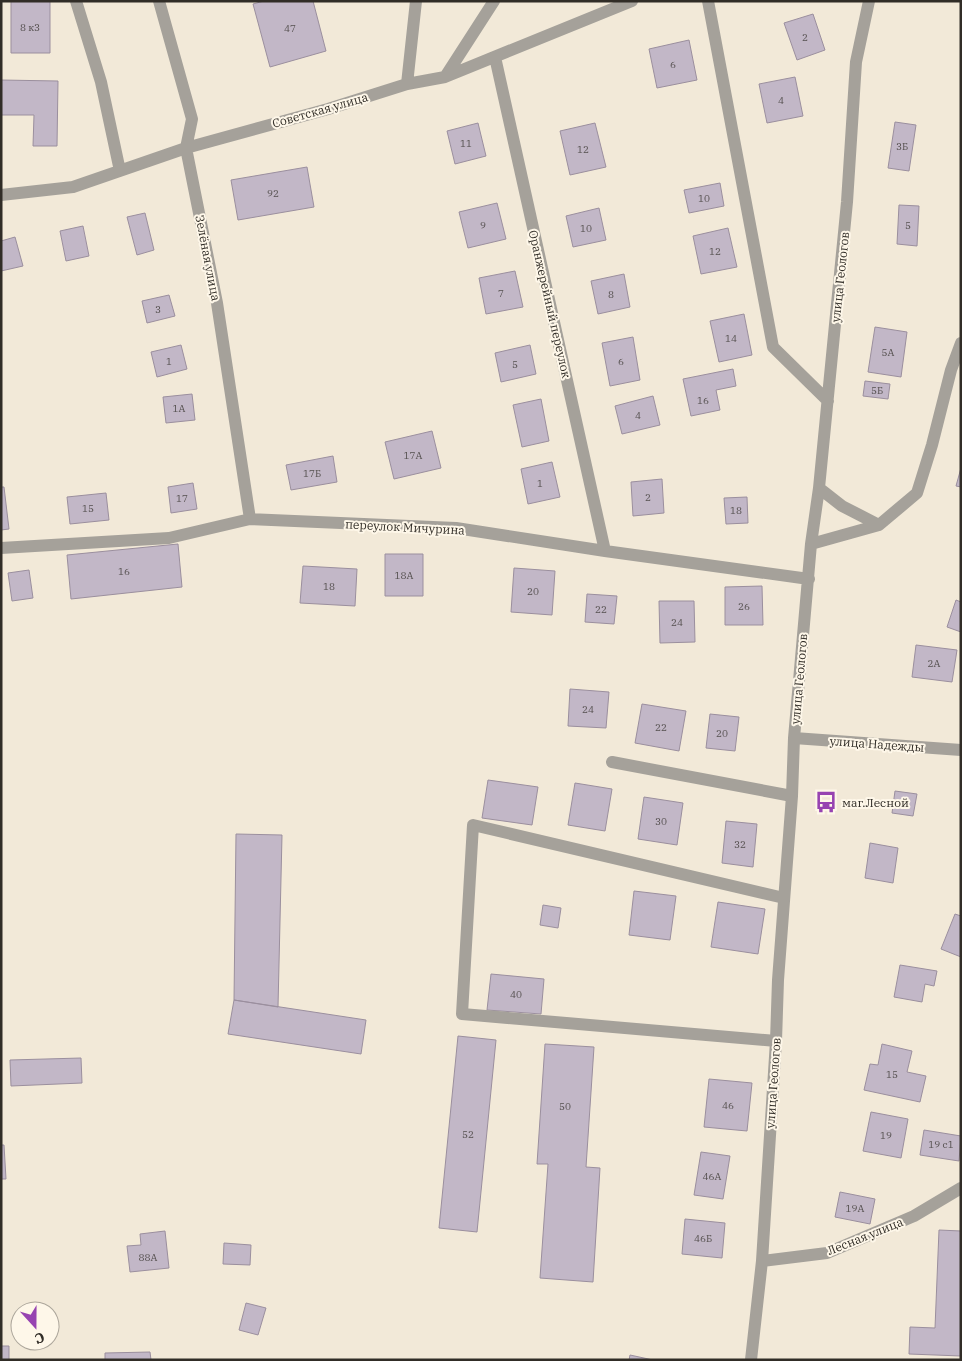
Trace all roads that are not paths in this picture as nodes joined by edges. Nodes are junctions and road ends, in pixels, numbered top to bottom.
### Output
1 (76, 1) edge
2 (159, 1) edge
3 (416, 1) edge
4 (494, 1) edge
5 (632, 1) edge
6 (708, 1) edge
7 (869, 1) edge
8 (495, 57) junction
9 (445, 77) junction
10 (407, 84) junction
11 (186, 148) junction
12 (120, 171) junction
13 (1, 195) edge
14 (961, 343) edge
15 (828, 401) junction
16 (819, 488) junction
17 (250, 519) junction
18 (879, 525) junction
19 (811, 544) junction
20 (1, 548) edge
21 (605, 551) junction
22 (808, 579) junction
23 (794, 738) junction
24 (961, 750) edge
25 (612, 762) dead end
26 (792, 796) junction
27 (784, 898) junction
28 (776, 1041) junction
29 (961, 1188) edge
30 (762, 1261) junction
31 (751, 1360) edge

1 - 12 street
2 - 11 street, Зелёная улица
3 - 10 street
4 - 9 street
5 - 8 street, Советская улица
6 - 15 street
7 - 15 street, улица Геологов
8 - 9 street, Советская улица
8 - 21 street, Оранжерейный переулок
9 - 10 street, Советская улица
10 - 11 street, Советская улица
11 - 12 street, Советская улица
11 - 17 street, Зелёная улица
12 - 13 street, Советская улица
14 - 18 street
15 - 16 street, улица Геологов
16 - 18 street
16 - 19 street, улица Геологов
17 - 20 street, переулок Мичурина
17 - 21 street, переулок Мичурина
18 - 19 street
19 - 22 street, улица Геологов
21 - 22 street, переулок Мичурина
22 - 23 street, улица Геологов
23 - 24 street, улица Надежды
23 - 26 street, улица Геологов
25 - 26 street
26 - 27 street, улица Геологов
27 - 28 street, улица Геологов
27 - 28 street
28 - 30 street, улица Геологов
29 - 30 street, Лесная улица
30 - 31 street, улица Геологов

